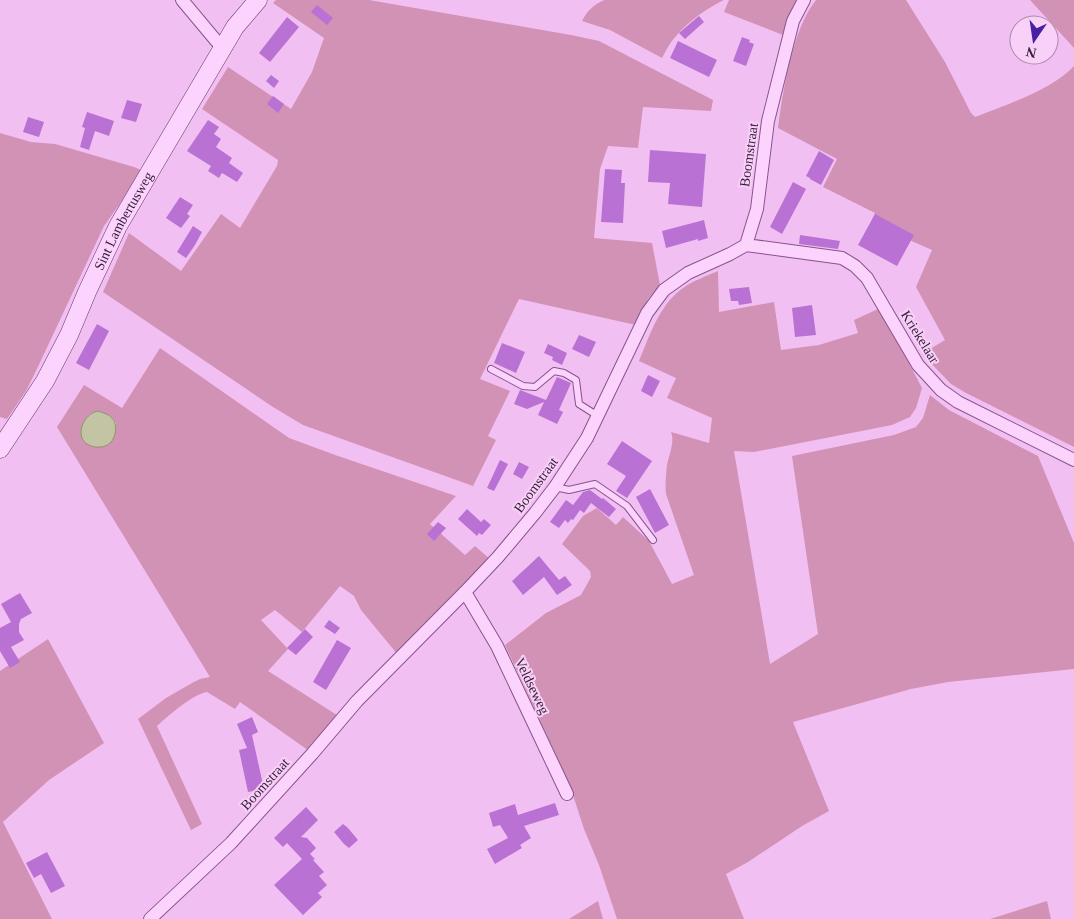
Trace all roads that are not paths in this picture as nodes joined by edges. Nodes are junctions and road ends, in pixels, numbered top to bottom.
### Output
1 (182, 0) edge
2 (258, 0) edge
3 (804, 0) edge
4 (223, 48) junction
5 (746, 245) junction
6 (491, 369) dead end
7 (598, 416) junction
8 (0, 449) edge
9 (1074, 460) edge
10 (555, 487) junction
11 (652, 540) dead end
12 (465, 592) junction
13 (568, 794) dead end
14 (150, 919) edge

1 - 4 street
2 - 4 street, Sint Lambertusweg
3 - 5 street, Boomstraat
4 - 8 street, Sint Lambertusweg
5 - 7 street, Boomstraat
5 - 9 street, Kriekelaar
6 - 7 lane
7 - 10 street, Boomstraat
10 - 11 lane
10 - 12 street, Boomstraat
12 - 13 street, Veldseweg
12 - 14 street, Boomstraat

